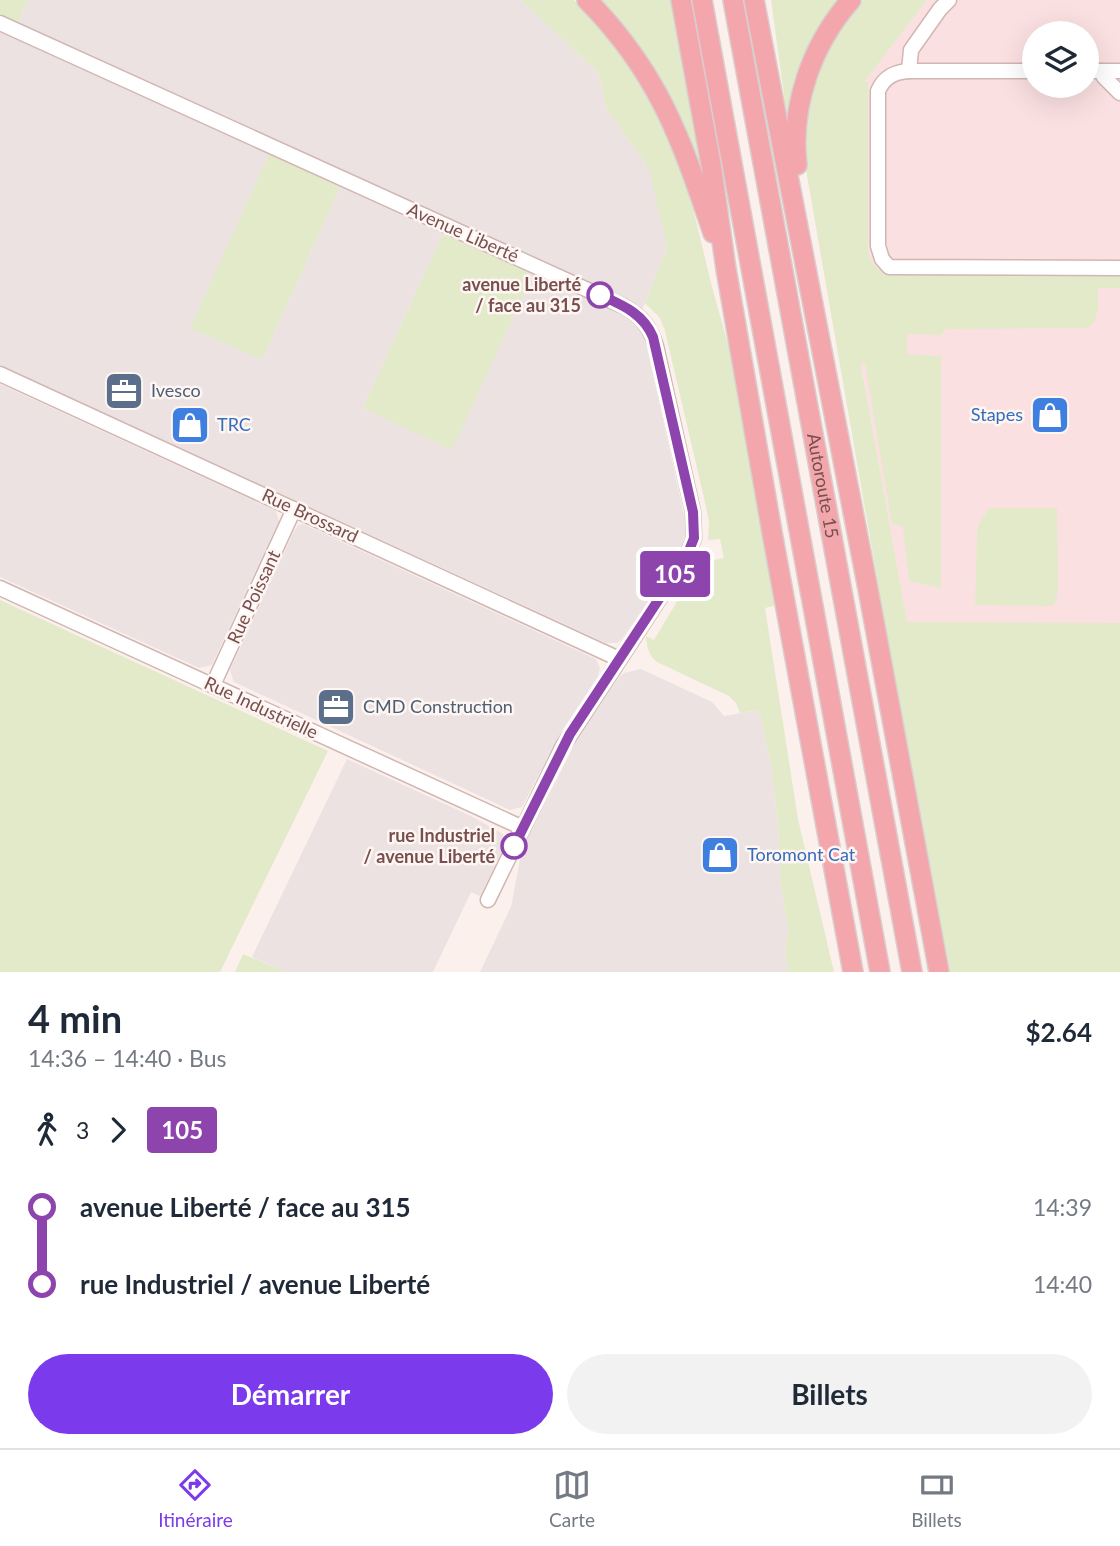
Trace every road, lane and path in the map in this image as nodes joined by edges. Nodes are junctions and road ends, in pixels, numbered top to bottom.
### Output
1 (587, 0) edge
2 (681, 0) edge
3 (702, 0) edge
4 (733, 0) edge
5 (757, 0) edge
6 (851, 0) edge
7 (949, 0) edge
8 (0, 23) edge
9 (908, 71) junction
10 (1022, 71) edge
11 (1099, 71) edge
12 (1120, 71) edge
13 (1099, 74) edge
14 (1120, 93) edge
15 (1120, 268) edge
16 (726, 269) junction
17 (0, 374) edge
18 (829, 391) junction
19 (294, 509) junction
20 (0, 588) edge
21 (619, 659) junction
22 (213, 685) junction
23 (523, 828) junction
24 (488, 900) dead end
25 (853, 972) edge
26 (880, 972) edge
27 (912, 972) edge
28 (939, 972) edge

1 - 16 highway
2 - 16 highway
3 - 26 highway, Autoroute 15
4 - 27 highway, Autoroute 15
5 - 18 highway
6 - 18 highway
7 - 9 street
8 - 21 street, Avenue Liberté
9 - 10 street
9 - 15 street
11 - 12 street
13 - 14 street
16 - 25 highway
17 - 19 street, Rue Brossard
18 - 28 highway
19 - 21 street, Rue Brossard
19 - 22 street, Rue Poissant
20 - 22 street, Rue Industrielle
21 - 23 street, Avenue Liberté
22 - 23 street, Rue Industrielle
23 - 24 street, Avenue Liberté

